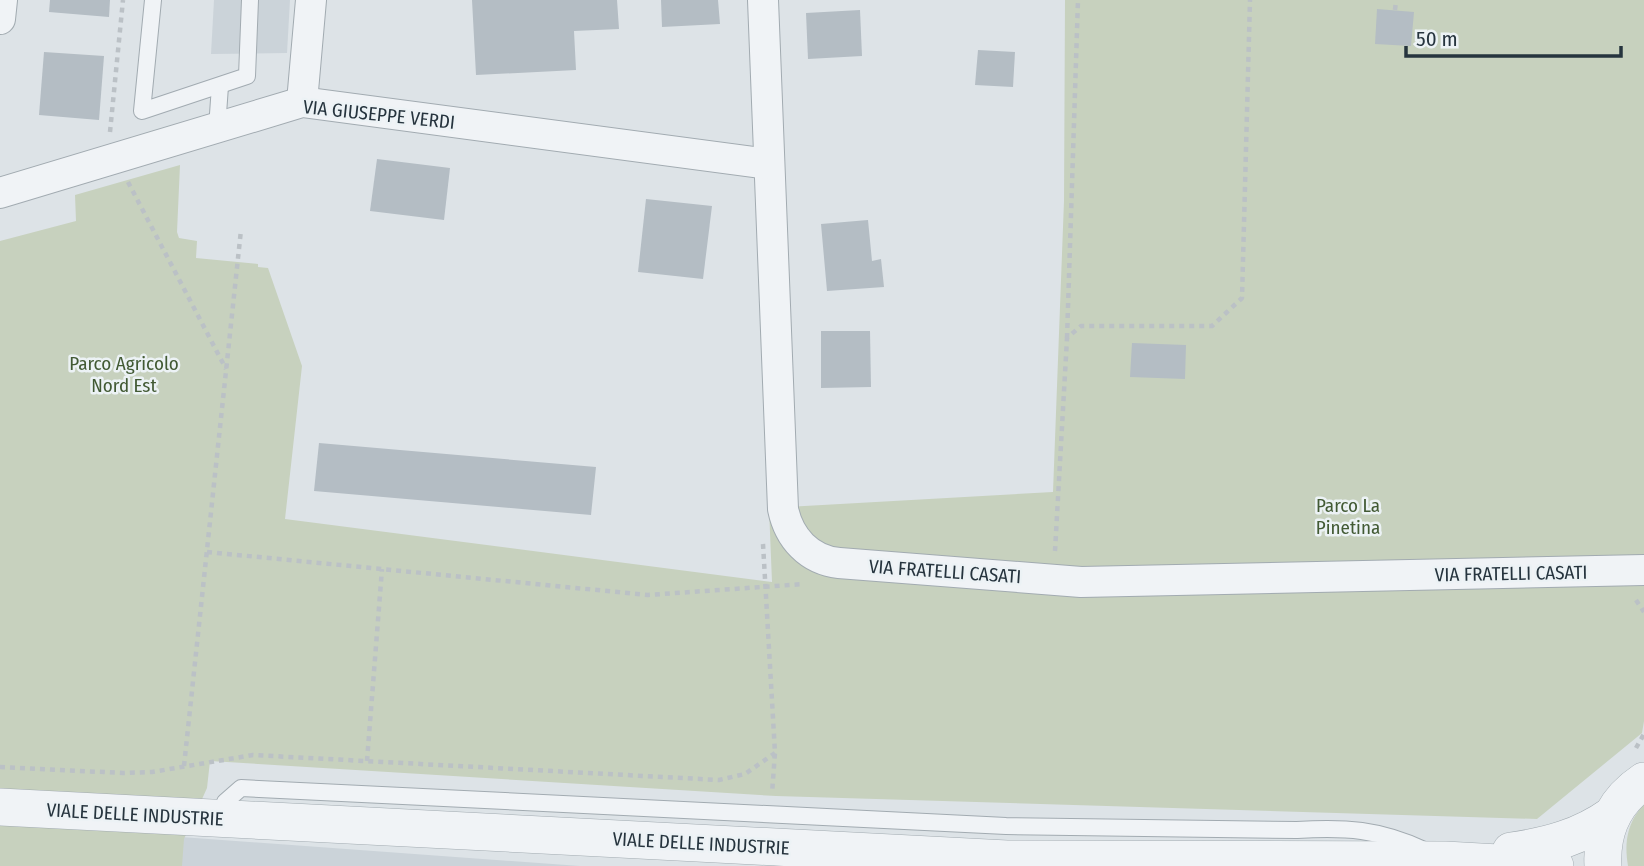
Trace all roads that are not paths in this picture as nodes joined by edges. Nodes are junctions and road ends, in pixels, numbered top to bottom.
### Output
1 (2, 0) edge
2 (153, 0) edge
3 (250, 0) edge
4 (311, 0) edge
5 (763, 0) edge
6 (0, 19) edge
7 (220, 86) junction
8 (302, 102) junction
9 (217, 128) junction
10 (768, 164) junction
11 (0, 193) edge
12 (1644, 570) edge
13 (1644, 781) edge
14 (0, 807) edge
15 (1612, 816) junction
16 (221, 818) junction
17 (1006, 843) junction
18 (1445, 860) junction
19 (1555, 866) edge
20 (1603, 866) edge

1 - 6 street
2 - 7 lane
3 - 7 lane
4 - 8 street
5 - 10 street, VIA FRATELLI CASATI
7 - 9 lane
8 - 9 street, VIA GIUSEPPE VERDI
8 - 10 street, VIA GIUSEPPE VERDI
9 - 11 street, VIA GIUSEPPE VERDI
10 - 12 street, VIA FRATELLI CASATI
13 - 15 street
14 - 16 street, VIALE DELLE INDUSTRIE
15 - 18 street, VIALE DELLE INDUSTRIE
15 - 20 street
16 - 17 street, VIALE DELLE INDUSTRIE
16 - 17 lane
17 - 18 street, VIALE DELLE INDUSTRIE
18 - 19 street, VIALE DELLE INDUSTRIE

